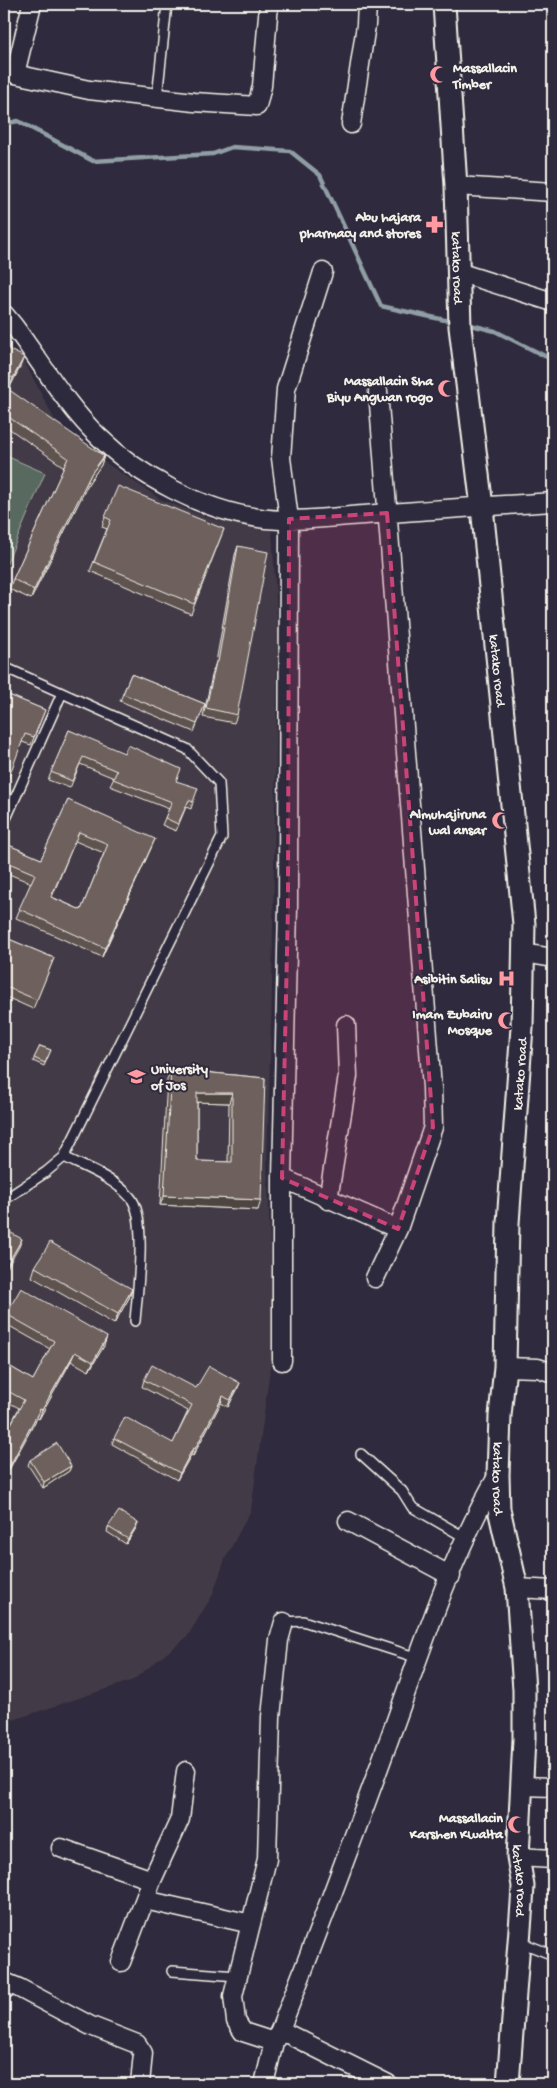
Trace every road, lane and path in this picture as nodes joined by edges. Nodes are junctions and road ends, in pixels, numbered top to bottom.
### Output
1 (32, 4) edge
2 (167, 4) edge
3 (269, 4) edge
4 (367, 4) edge
5 (444, 4) edge
6 (157, 98) junction
7 (351, 124) dead end
8 (456, 186) junction
9 (553, 192) edge
10 (323, 272) dead end
11 (458, 272) junction
12 (553, 302) edge
13 (4, 314) edge
14 (378, 391) dead end
15 (553, 502) edge
16 (482, 506) junction
17 (387, 513) junction
18 (289, 519) junction
19 (4, 667) edge
20 (62, 693) junction
21 (4, 823) edge
22 (524, 953) junction
23 (553, 958) edge
24 (346, 1025) dead end
25 (64, 1157) junction
26 (282, 1178) junction
27 (4, 1200) edge
28 (328, 1200) junction
29 (398, 1229) junction
30 (375, 1278) dead end
31 (135, 1322) dead end
32 (282, 1361) dead end
33 (505, 1367) junction
34 (553, 1373) edge
35 (361, 1454) dead end
36 (498, 1476) junction
37 (348, 1522) dead end
38 (466, 1538) junction
39 (451, 1576) junction
40 (517, 1588) junction
41 (553, 1590) edge
42 (284, 1622) joint
43 (418, 1658) junction
44 (186, 1771) dead end
45 (522, 1786) junction
46 (553, 1787) edge
47 (61, 1848) dead end
48 (518, 1857) junction
49 (553, 1859) edge
50 (152, 1880) junction
51 (145, 1900) junction
52 (251, 1924) junction
53 (520, 1942) junction
54 (553, 1955) edge
55 (121, 1962) dead end
56 (172, 1971) dead end
57 (238, 1976) junction
58 (4, 1990) edge
59 (277, 2036) junction
60 (140, 2084) edge
61 (264, 2084) edge
62 (388, 2084) edge
63 (508, 2084) edge

1 - 6 street
2 - 6 lane
3 - 6 street
4 - 7 street
5 - 8 street, katako road
8 - 9 street
8 - 11 street, katako road
10 - 18 street
11 - 12 street
11 - 16 street, katako road
13 - 18 street
14 - 17 street
15 - 16 street
16 - 17 street
16 - 22 street, katako road
17 - 18 street
17 - 29 street
18 - 26 street
19 - 20 lane
20 - 21 lane
20 - 25 lane
22 - 23 street
22 - 33 street, katako road
24 - 28 street
25 - 27 lane
25 - 31 lane
26 - 28 street
26 - 32 street
28 - 29 street
29 - 30 street
33 - 34 street
33 - 36 street, katako road
35 - 38 lane
36 - 38 street
36 - 40 street, katako road
37 - 39 street
38 - 39 street
39 - 43 street
40 - 41 street
40 - 45 street, katako road
42 - 43 lane
42 - 52 street
43 - 59 street
44 - 50 street
45 - 46 street
45 - 48 street, katako road
47 - 50 street
48 - 49 street
48 - 53 street, katako road
50 - 51 street
51 - 52 street
51 - 55 street
52 - 57 street
53 - 54 lane
53 - 63 street, katako road
56 - 57 lane
57 - 59 street
58 - 60 street
59 - 61 street
59 - 62 street

